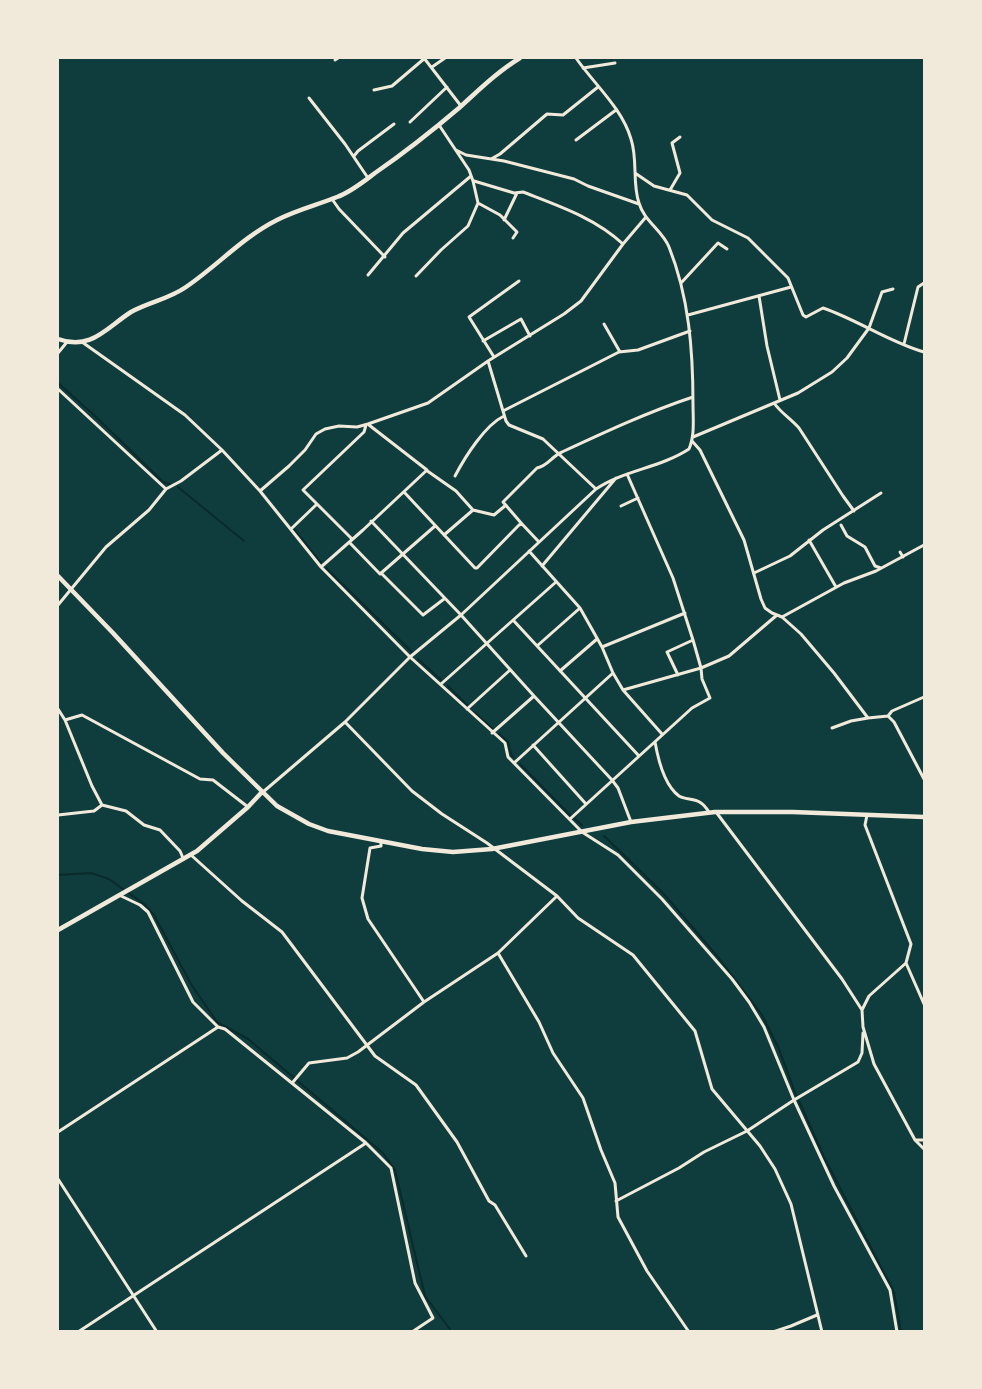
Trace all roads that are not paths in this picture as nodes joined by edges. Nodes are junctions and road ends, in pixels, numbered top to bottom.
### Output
1 (424, 58) edge
2 (445, 58) edge
3 (520, 58) edge
4 (576, 58) edge
5 (615, 63) dead end
6 (432, 67) junction
7 (583, 68) junction
8 (447, 87) junction
9 (598, 87) junction
10 (374, 90) dead end
11 (309, 98) dead end
12 (461, 106) junction
13 (616, 110) junction
14 (410, 122) dead end
15 (394, 124) dead end
16 (439, 125) junction
17 (680, 137) dead end
18 (576, 140) dead end
19 (456, 150) junction
20 (354, 156) junction
21 (491, 159) junction
22 (635, 173) junction
23 (471, 176) junction
24 (368, 178) junction
25 (473, 181) junction
26 (670, 190) junction
27 (517, 193) junction
28 (332, 199) junction
29 (478, 203) junction
30 (639, 204) junction
31 (646, 217) junction
32 (504, 220) junction
33 (513, 238) dead end
34 (623, 244) junction
35 (727, 249) dead end
36 (385, 257) junction
37 (368, 275) dead end
38 (416, 276) dead end
39 (519, 281) dead end
40 (924, 283) edge
41 (680, 284) junction
42 (791, 287) junction
43 (893, 288) dead end
44 (759, 296) junction
45 (688, 315) junction
46 (604, 324) dead end
47 (869, 328) junction
48 (690, 331) junction
49 (530, 336) junction
50 (58, 339) edge
51 (483, 340) junction
52 (66, 342) junction
53 (82, 342) junction
54 (904, 344) junction
55 (620, 352) junction
56 (924, 352) edge
57 (58, 353) edge
58 (494, 357) junction
59 (488, 361) junction
60 (58, 389) edge
61 (693, 397) junction
62 (780, 400) junction
63 (774, 403) junction
64 (503, 410) junction
65 (504, 416) junction
66 (367, 425) junction
67 (693, 439) junction
68 (222, 450) junction
69 (559, 453) junction
70 (426, 470) junction
71 (627, 474) junction
72 (455, 476) dead end
73 (616, 478) junction
74 (166, 489) junction
75 (596, 489) junction
76 (260, 491) junction
77 (404, 492) junction
78 (881, 493) dead end
79 (638, 498) junction
80 (317, 504) junction
81 (506, 504) junction
82 (621, 506) dead end
83 (473, 510) junction
84 (854, 510) junction
85 (371, 521) junction
86 (522, 524) junction
87 (841, 525) dead end
88 (434, 526) junction
89 (291, 529) junction
90 (444, 535) junction
91 (352, 539) junction
92 (809, 540) junction
93 (349, 542) junction
94 (539, 542) junction
95 (924, 545) edge
96 (529, 551) junction
97 (900, 552) dead end
98 (403, 555) junction
99 (904, 557) junction
100 (542, 566) junction
101 (320, 567) junction
102 (881, 568) junction
103 (381, 573) junction
104 (754, 573) junction
105 (58, 576) edge
106 (556, 582) junction
107 (836, 587) junction
108 (70, 588) junction
109 (444, 599) junction
110 (58, 605) edge
111 (580, 608) junction
112 (685, 612) junction
113 (777, 615) junction
114 (461, 616) junction
115 (782, 617) junction
116 (513, 620) junction
117 (597, 639) junction
118 (693, 640) junction
119 (486, 644) junction
120 (537, 646) junction
121 (602, 647) junction
122 (410, 657) junction
123 (701, 668) junction
124 (510, 670) junction
125 (560, 671) junction
126 (613, 672) junction
127 (678, 675) junction
128 (441, 684) junction
129 (623, 690) junction
130 (534, 696) junction
131 (924, 697) edge
132 (585, 698) junction
133 (58, 709) edge
134 (467, 709) junction
135 (888, 716) junction
136 (868, 718) junction
137 (65, 720) junction
138 (345, 722) junction
139 (558, 723) junction
140 (832, 728) dead end
141 (492, 733) junction
142 (662, 734) junction
143 (655, 741) junction
144 (533, 745) junction
145 (638, 756) junction
146 (514, 763) junction
147 (924, 779) edge
148 (612, 780) junction
149 (262, 792) junction
150 (586, 804) junction
151 (102, 805) junction
152 (248, 807) junction
153 (709, 812) junction
154 (715, 812) junction
155 (58, 815) edge
156 (866, 815) junction
157 (924, 817) edge
158 (570, 818) junction
159 (631, 822) junction
160 (582, 832) junction
161 (382, 842) junction
162 (492, 849) junction
163 (191, 855) junction
164 (184, 859) junction
165 (121, 894) junction
166 (557, 896) junction
167 (58, 930) edge
168 (498, 952) junction
169 (906, 962) junction
170 (424, 1002) junction
171 (924, 1004) edge
172 (862, 1010) junction
173 (218, 1026) junction
174 (863, 1027) junction
175 (368, 1045) junction
176 (294, 1082) junction
177 (794, 1100) junction
178 (747, 1131) junction
179 (58, 1132) edge
180 (915, 1140) junction
181 (924, 1140) edge
182 (366, 1143) junction
183 (924, 1149) edge
184 (58, 1179) edge
185 (616, 1201) junction
186 (526, 1256) dead end
187 (134, 1296) junction
188 (817, 1315) junction
189 (78, 1332) edge
190 (157, 1332) edge
191 (412, 1332) edge
192 (689, 1332) edge
193 (773, 1332) edge
194 (822, 1332) edge
195 (897, 1332) edge

1 - 6 street
1 - 10 street
2 - 6 street
3 - 12 main road
4 - 7 street
5 - 7 street
6 - 8 street
7 - 9 street
8 - 12 street
8 - 14 street
9 - 13 street
9 - 21 street
11 - 20 street
12 - 16 main road
13 - 18 street
13 - 22 street
15 - 20 street
16 - 19 street
16 - 24 main road
17 - 26 street
19 - 21 street
19 - 23 street
20 - 24 street
21 - 30 street
22 - 26 street
22 - 30 street
23 - 25 street
23 - 36 street
24 - 28 main road
25 - 27 street
25 - 29 street
26 - 42 street
27 - 32 street
27 - 34 street
28 - 36 street
28 - 53 main road
29 - 32 street
29 - 38 street
30 - 31 street
31 - 34 street
31 - 41 street
32 - 33 street
34 - 49 street
35 - 41 street
36 - 37 street
39 - 51 street
40 - 54 street
41 - 45 street
42 - 44 street
42 - 47 street
43 - 47 street
44 - 45 street
44 - 62 street
45 - 48 street
46 - 55 street
47 - 54 street
47 - 62 street
48 - 55 street
48 - 61 street
49 - 51 street
49 - 58 street
50 - 52 main road
51 - 58 street
52 - 53 main road
52 - 57 street
53 - 68 street
54 - 56 street
55 - 64 street
58 - 59 street
59 - 64 street
59 - 66 street
60 - 74 street
61 - 67 street
61 - 69 street
62 - 63 street
63 - 67 street
63 - 84 street
64 - 65 street
65 - 69 street
65 - 72 street
66 - 70 street
66 - 76 street
66 - 80 street
67 - 71 street
67 - 104 street
68 - 74 street
68 - 76 street
69 - 75 street
69 - 81 street
70 - 77 street
70 - 83 street
71 - 73 street
71 - 79 street
73 - 75 street
73 - 100 street
74 - 108 street
75 - 94 street
76 - 89 street
77 - 85 street
77 - 88 street
78 - 84 street
79 - 82 street
79 - 112 street
80 - 89 street
80 - 91 street
81 - 83 street
81 - 86 street
83 - 90 street
84 - 92 street
85 - 91 street
85 - 98 street
86 - 90 street
86 - 94 street
87 - 102 street
88 - 90 street
88 - 98 street
89 - 101 street
91 - 93 street
92 - 104 street
92 - 107 street
93 - 101 street
93 - 103 street
94 - 96 street
95 - 99 street
96 - 100 street
96 - 114 street
97 - 99 street
98 - 103 street
98 - 109 street
99 - 102 street
100 - 106 street
101 - 122 street
102 - 107 street
103 - 109 street
104 - 113 street
105 - 108 main road
106 - 111 street
106 - 116 street
107 - 115 street
108 - 110 street
108 - 149 main road
109 - 114 street
111 - 117 street
111 - 120 street
112 - 118 street
112 - 121 street
113 - 115 street
113 - 123 street
114 - 119 street
114 - 122 street
115 - 136 street
116 - 119 street
116 - 120 street
117 - 121 street
117 - 125 street
118 - 123 street
118 - 127 street
119 - 124 street
119 - 128 street
120 - 125 street
121 - 126 street
122 - 128 street
122 - 138 street
123 - 127 street
123 - 142 street
124 - 130 street
124 - 134 street
125 - 132 street
126 - 129 street
126 - 132 street
127 - 129 street
128 - 134 street
129 - 142 street
130 - 139 street
130 - 141 street
131 - 135 street
132 - 139 street
132 - 145 street
133 - 137 street
134 - 141 street
135 - 136 street
135 - 147 street
136 - 140 street
137 - 151 street
137 - 152 street
138 - 149 street
138 - 162 street
139 - 144 street
139 - 148 street
141 - 146 street
142 - 143 street
143 - 145 street
143 - 153 street
144 - 146 street
144 - 150 street
145 - 148 street
146 - 158 street
148 - 150 street
148 - 159 street
149 - 152 main road
149 - 161 main road
150 - 158 street
151 - 155 street
151 - 164 street
152 - 163 main road
153 - 154 main road
153 - 159 main road
154 - 156 main road
154 - 172 street
156 - 157 main road
156 - 169 street
158 - 160 street
159 - 160 main road
160 - 162 main road
160 - 177 street
161 - 162 main road
161 - 170 street
162 - 166 street
163 - 164 main road
163 - 175 street
164 - 165 main road
165 - 167 main road
165 - 173 street
166 - 168 street
166 - 178 street
168 - 170 street
168 - 185 street
169 - 171 street
169 - 172 street
170 - 175 street
172 - 174 street
173 - 176 street
173 - 179 street
174 - 177 street
174 - 180 street
175 - 176 street
175 - 186 street
176 - 182 street
177 - 178 street
177 - 195 street
178 - 185 street
178 - 188 street
180 - 181 street
180 - 183 street
182 - 187 street
182 - 191 street
184 - 187 street
185 - 192 street
187 - 189 street
187 - 190 street
188 - 193 street
188 - 194 street

